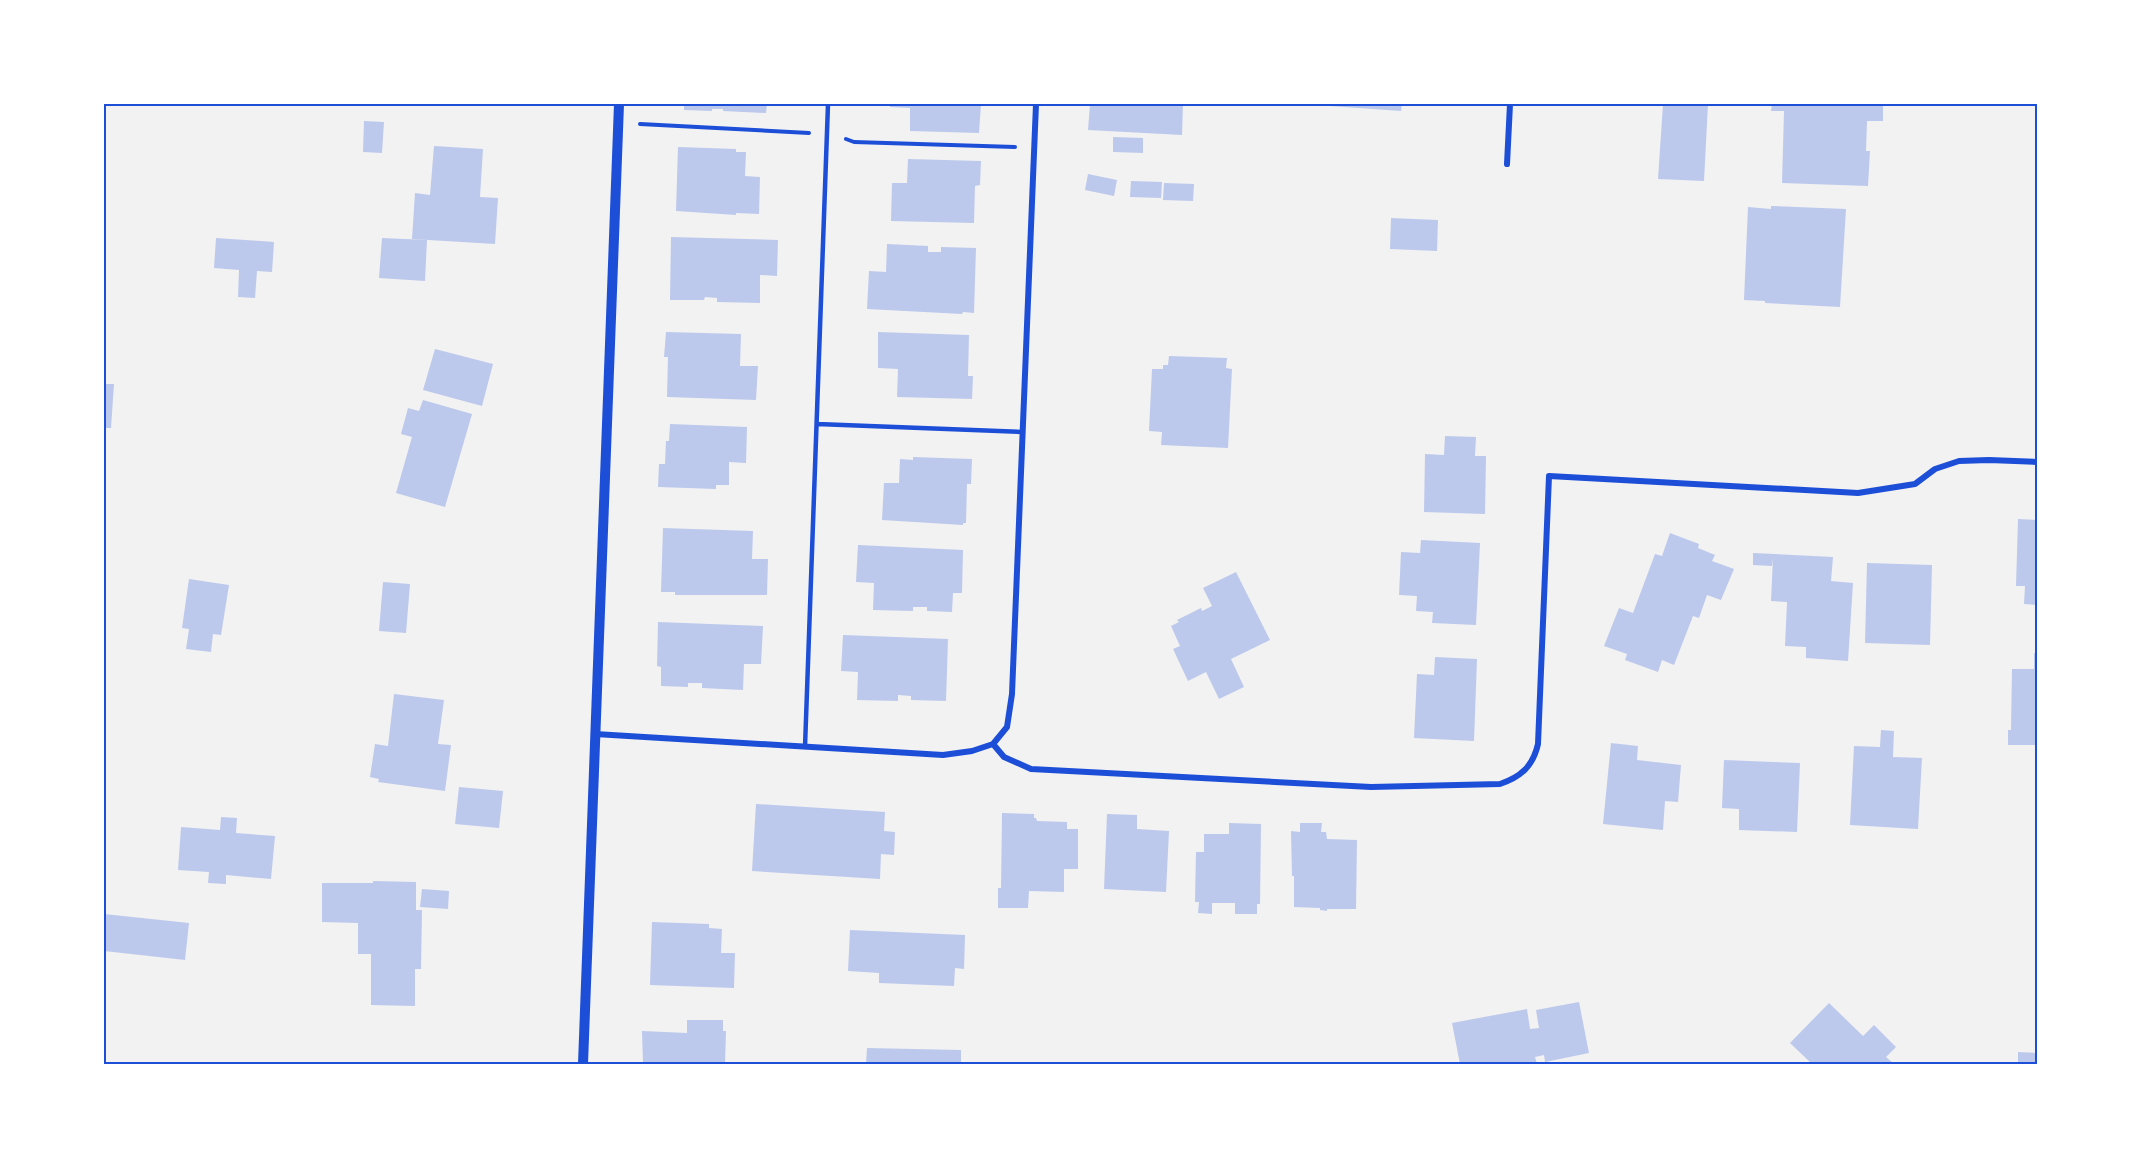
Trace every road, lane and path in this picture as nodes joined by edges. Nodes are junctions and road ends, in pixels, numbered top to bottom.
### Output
1 (619, 104) edge
2 (828, 104) edge
3 (1035, 104) edge
4 (1510, 104) edge
5 (1507, 164) dead end
6 (817, 424) junction
7 (1023, 432) junction
8 (2037, 462) edge
9 (595, 734) junction
10 (993, 744) junction
11 (805, 747) junction
12 (583, 1065) edge

1 - 9 street
2 - 6 lane
3 - 7 street
4 - 5 street
6 - 7 lane
6 - 11 lane
7 - 10 street
8 - 10 street
9 - 11 street
9 - 12 street
10 - 11 street

